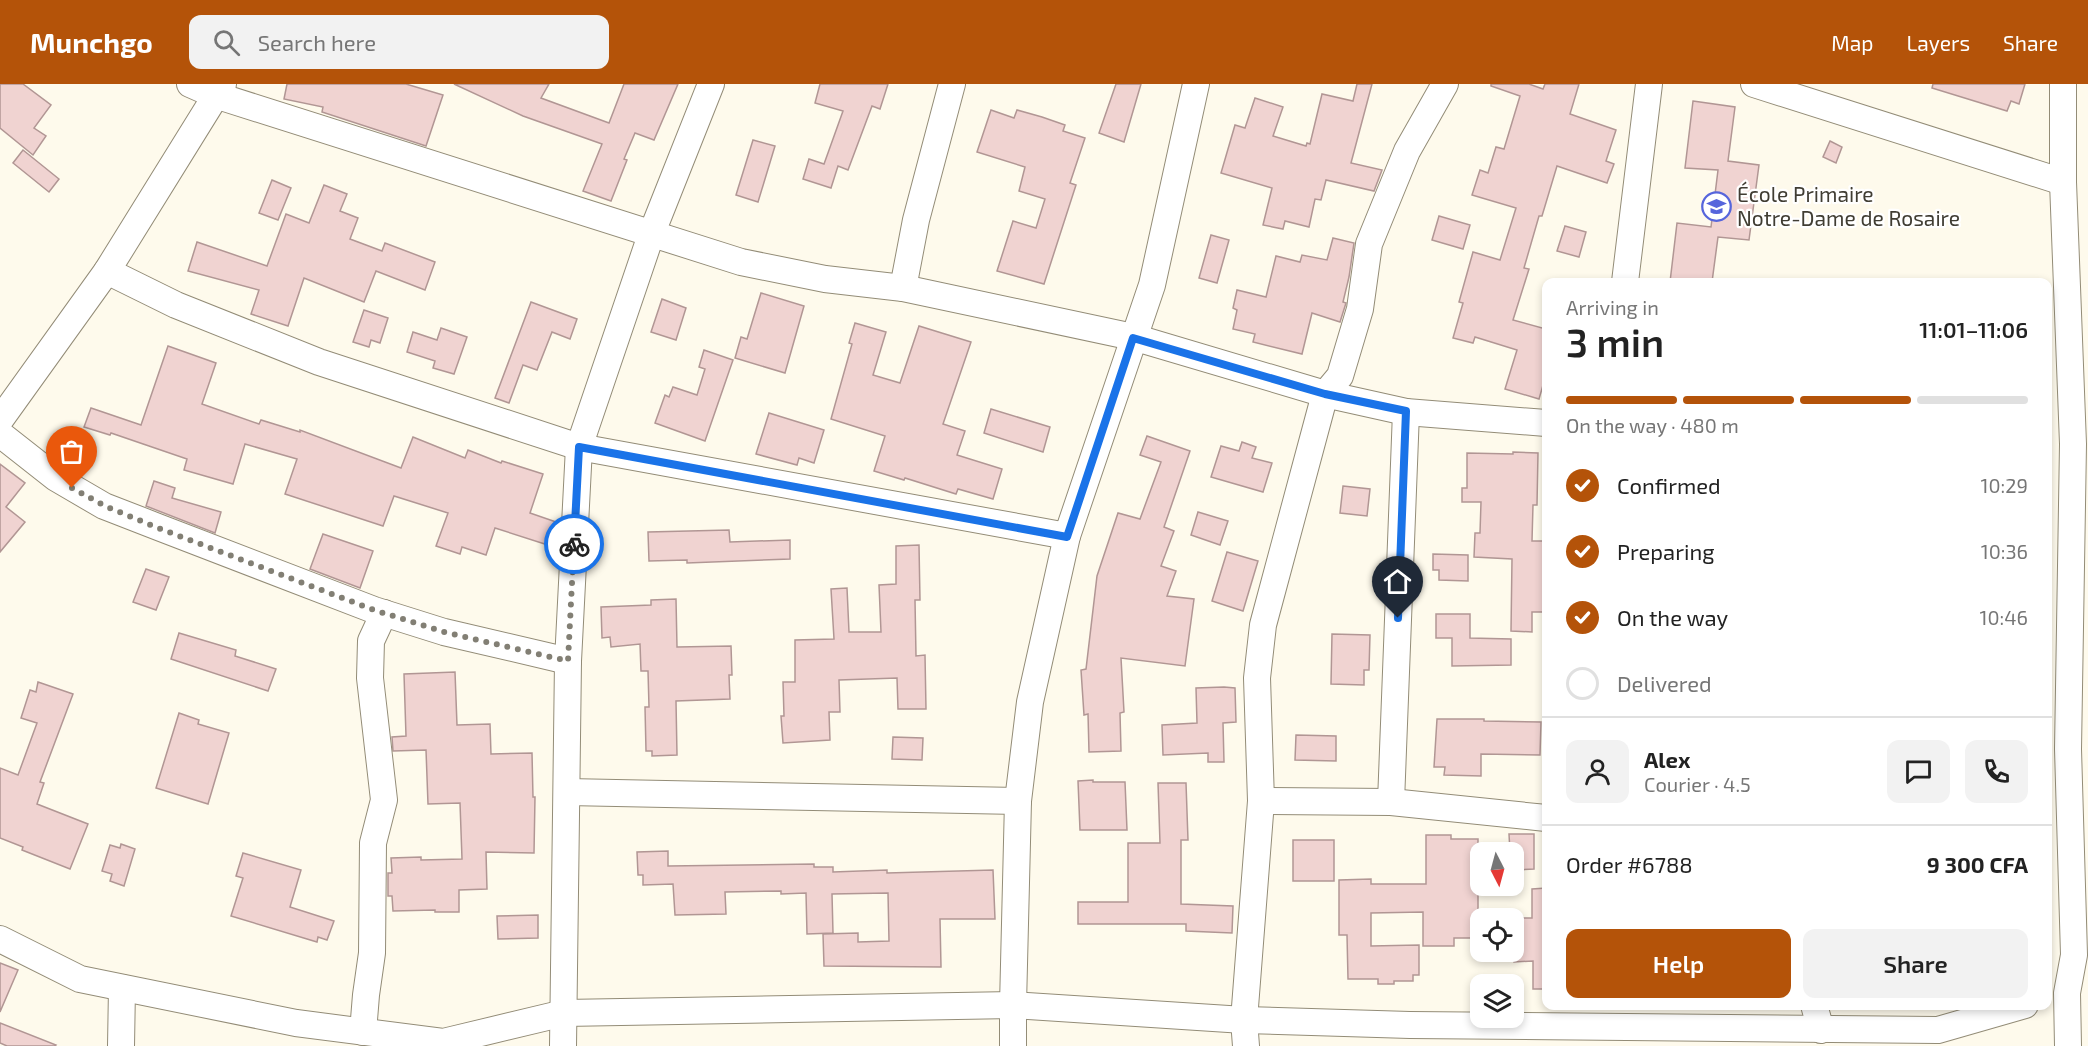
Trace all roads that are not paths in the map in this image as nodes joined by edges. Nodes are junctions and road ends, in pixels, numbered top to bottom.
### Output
1 (190, 84) edge
2 (711, 84) edge
3 (952, 84) edge
4 (1196, 84) edge
5 (1445, 84) edge
6 (1649, 84) edge
7 (1754, 84) edge
8 (2062, 84) edge
9 (219, 89) edge
10 (2063, 182) junction
11 (651, 235) junction
12 (107, 272) junction
13 (1625, 278) edge
14 (903, 288) junction
15 (1133, 338) junction
16 (1325, 394) junction
17 (1406, 411) junction
18 (0, 420) edge
19 (1542, 423) edge
20 (0, 434) edge
21 (579, 447) junction
22 (1067, 537) junction
23 (384, 613) junction
24 (568, 661) junction
25 (2078, 748) edge
26 (567, 792) junction
27 (1018, 801) junction
28 (1261, 801) junction
29 (1390, 802) junction
30 (1542, 818) edge
31 (0, 939) edge
32 (122, 988) junction
33 (2057, 996) edge
34 (1012, 1005) junction
35 (1815, 1010) edge
36 (2008, 1010) edge
37 (564, 1012) junction
38 (1244, 1020) junction
39 (1821, 1029) junction
40 (363, 1032) junction
41 (1454, 1036) edge
42 (121, 1046) edge
43 (563, 1046) edge
44 (1013, 1046) edge
45 (1246, 1046) edge
46 (2068, 1046) edge

1 - 9 street
2 - 11 street
3 - 14 street
4 - 15 street
5 - 16 street
6 - 13 street
7 - 10 street
8 - 10 street
9 - 11 street
9 - 12 street
10 - 25 street
11 - 14 street
11 - 21 street
12 - 18 street
12 - 21 street
14 - 15 street
15 - 16 street
15 - 22 street
16 - 17 street
16 - 28 street
17 - 19 street
17 - 29 street
20 - 23 street
21 - 22 street
21 - 24 street
22 - 27 street
23 - 24 street
23 - 40 street
24 - 26 street
25 - 33 street
26 - 27 street
26 - 37 street
27 - 34 street
28 - 29 street
28 - 38 street
29 - 30 street
31 - 32 street
32 - 40 street
32 - 42 street
33 - 46 street
34 - 37 street
34 - 38 street
34 - 44 street
35 - 39 street
36 - 39 street
37 - 40 street
37 - 43 street
38 - 41 street
38 - 45 street
39 - 41 street

